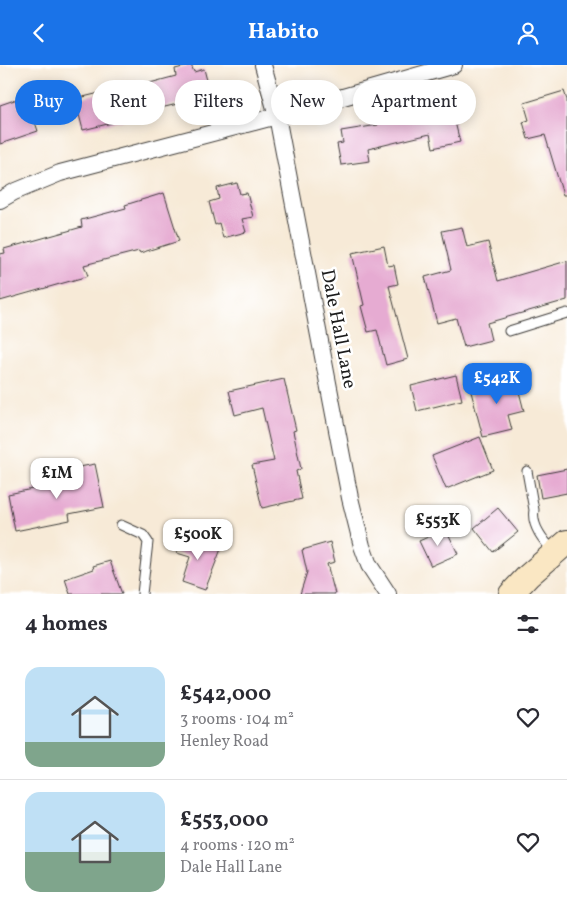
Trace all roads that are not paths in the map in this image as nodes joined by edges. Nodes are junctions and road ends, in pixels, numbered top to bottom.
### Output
1 (263, 65) edge
2 (454, 65) edge
3 (271, 94) edge
4 (343, 97) edge
5 (271, 118) edge
6 (279, 125) edge
7 (0, 200) edge
8 (567, 313) edge
9 (509, 331) dead end
10 (527, 471) dead end
11 (120, 525) dead end
12 (560, 547) edge
13 (142, 594) edge
14 (388, 594) edge
15 (511, 594) edge

1 - 3 street, Dale Hall Lane
2 - 4 street
5 - 7 street
6 - 14 street, Dale Hall Lane
8 - 9 lane
10 - 12 lane
11 - 13 lane
12 - 15 street

